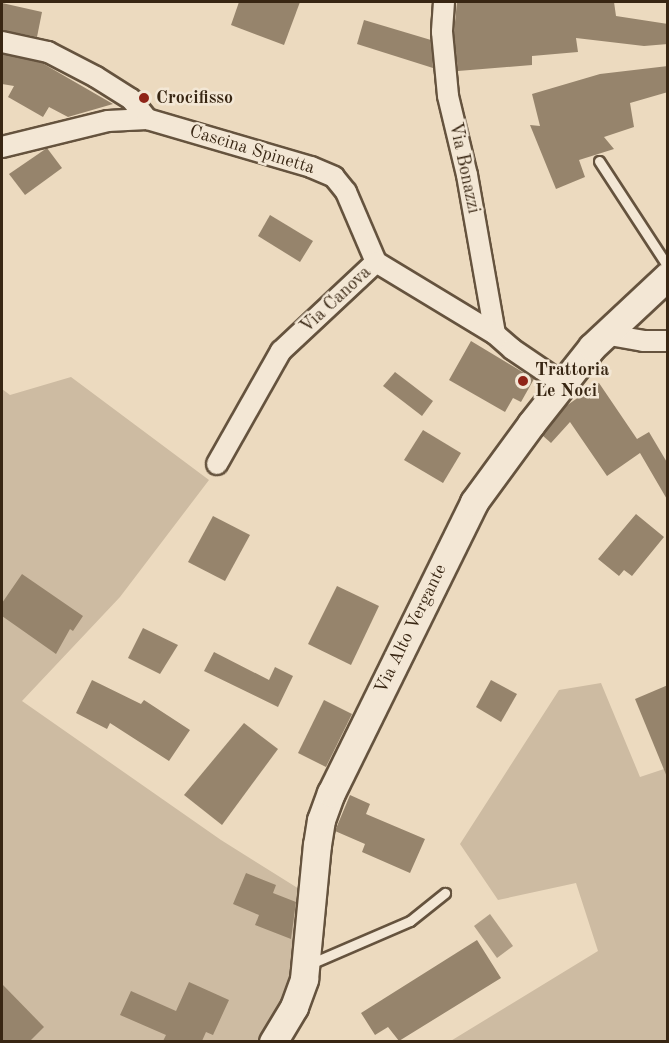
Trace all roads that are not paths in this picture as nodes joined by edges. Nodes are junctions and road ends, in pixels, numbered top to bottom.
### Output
1 (444, 2) edge
2 (2, 42) edge
3 (147, 119) junction
4 (2, 147) edge
5 (599, 161) dead end
6 (376, 262) junction
7 (668, 267) edge
8 (668, 276) edge
9 (610, 333) junction
10 (495, 334) junction
11 (668, 341) edge
12 (562, 383) junction
13 (217, 464) dead end
14 (445, 893) dead end
15 (306, 966) junction
16 (273, 1041) edge

1 - 10 street, Via Bonazzi
2 - 3 street
3 - 4 street, Cascina Spinetta
3 - 6 street, Cascina Spinetta
5 - 7 lane
6 - 10 street, Via Canova
6 - 13 street, Via Canova
8 - 9 main road, Via Alto Vergante
9 - 11 street
9 - 12 main road, Via Alto Vergante
10 - 12 street, Via Canova
12 - 15 main road, Via Alto Vergante
14 - 15 lane
15 - 16 main road, Via Alto Vergante

